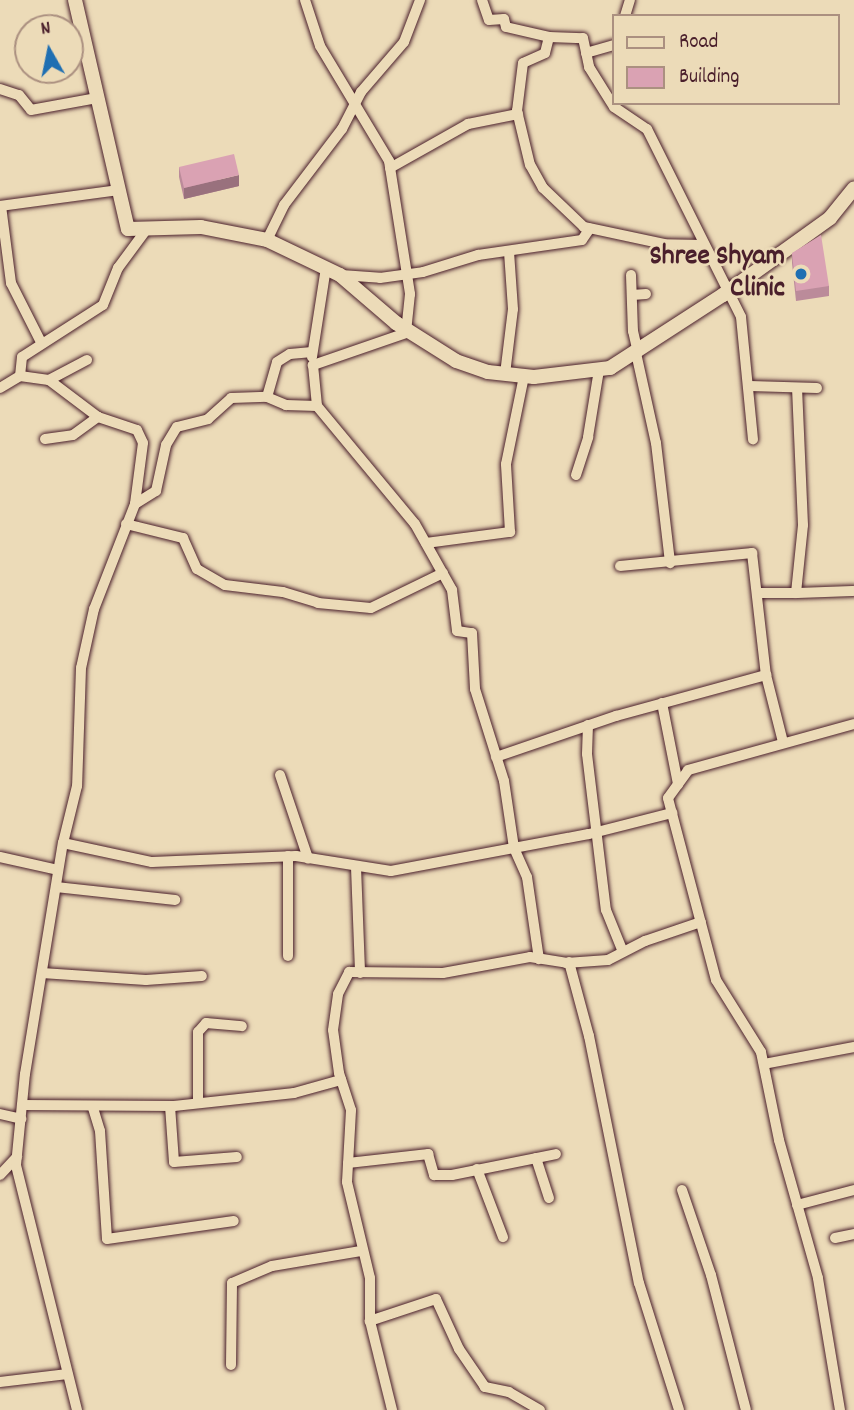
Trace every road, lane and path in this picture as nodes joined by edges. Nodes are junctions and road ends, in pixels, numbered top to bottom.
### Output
1 (75, 0) edge
2 (305, 0) edge
3 (419, 0) edge
4 (482, 0) edge
5 (549, 37) junction
6 (612, 46) edge
7 (586, 53) junction
8 (0, 89) edge
9 (97, 98) junction
10 (612, 103) edge
11 (613, 105) edge
12 (352, 106) junction
13 (518, 114) junction
14 (390, 168) junction
15 (119, 190) junction
16 (852, 198) edge
17 (1, 206) edge
18 (590, 228) junction
19 (146, 230) junction
20 (267, 240) junction
21 (703, 245) junction
22 (509, 252) junction
23 (326, 268) junction
24 (340, 275) junction
25 (405, 275) junction
26 (631, 275) dead end
27 (729, 291) junction
28 (646, 294) dead end
29 (632, 295) junction
30 (407, 331) junction
31 (42, 344) junction
32 (312, 352) junction
33 (637, 352) junction
34 (88, 360) dead end
35 (313, 365) junction
36 (599, 370) junction
37 (505, 374) junction
38 (20, 376) junction
39 (524, 376) junction
40 (50, 380) junction
41 (750, 386) junction
42 (0, 388) edge
43 (817, 388) dead end
44 (797, 389) junction
45 (267, 397) junction
46 (317, 406) junction
47 (97, 416) junction
48 (45, 439) dead end
49 (753, 439) dead end
50 (576, 475) dead end
51 (135, 504) junction
52 (126, 524) junction
53 (426, 543) junction
54 (670, 563) junction
55 (620, 566) dead end
56 (443, 573) junction
57 (854, 592) edge
58 (758, 593) junction
59 (796, 593) junction
60 (766, 675) junction
61 (662, 703) junction
62 (854, 724) edge
63 (588, 725) junction
64 (783, 742) junction
65 (496, 757) junction
66 (280, 775) dead end
67 (678, 784) junction
68 (672, 813) junction
69 (595, 832) junction
70 (63, 843) junction
71 (514, 848) junction
72 (288, 856) junction
73 (0, 857) edge
74 (308, 858) junction
75 (356, 867) junction
76 (58, 870) junction
77 (56, 887) junction
78 (176, 900) dead end
79 (701, 922) junction
80 (623, 952) junction
81 (288, 956) dead end
82 (539, 959) junction
83 (569, 962) junction
84 (360, 972) junction
85 (42, 973) junction
86 (202, 976) dead end
87 (242, 1026) dead end
88 (854, 1048) edge
89 (764, 1064) junction
90 (341, 1080) junction
91 (198, 1102) junction
92 (22, 1105) junction
93 (170, 1106) junction
94 (93, 1108) junction
95 (0, 1115) edge
96 (21, 1119) junction
97 (556, 1154) dead end
98 (17, 1156) junction
99 (237, 1157) dead end
100 (536, 1158) junction
101 (348, 1163) junction
102 (477, 1169) junction
103 (0, 1175) edge
104 (682, 1190) dead end
105 (854, 1190) edge
106 (549, 1198) dead end
107 (797, 1205) junction
108 (234, 1221) dead end
109 (854, 1234) edge
110 (503, 1237) dead end
111 (835, 1238) dead end
112 (361, 1251) junction
113 (370, 1321) junction
114 (231, 1365) dead end
115 (68, 1374) junction
116 (0, 1382) edge
117 (77, 1410) edge
118 (392, 1410) edge
119 (540, 1410) edge
120 (679, 1410) edge
121 (746, 1410) edge
122 (840, 1410) edge

1 - 9 street
2 - 12 street
3 - 12 street
4 - 5 street
5 - 7 street
5 - 13 street
6 - 7 street
7 - 10 street
8 - 9 street
9 - 15 street
11 - 21 street
12 - 14 street
12 - 20 street
13 - 14 street
13 - 18 street
14 - 25 street
15 - 17 street
15 - 19 street
16 - 27 street
17 - 31 street
18 - 21 street
18 - 22 street
19 - 20 street
19 - 31 street
20 - 23 street
21 - 27 street
22 - 25 street
22 - 37 street
23 - 24 street
23 - 32 street
24 - 25 street
24 - 30 street
25 - 30 street
26 - 29 street
27 - 33 street
27 - 41 street
28 - 29 street
29 - 33 street
30 - 35 street
30 - 37 street
31 - 38 street
32 - 35 street
32 - 45 street
33 - 36 street
33 - 54 street
34 - 40 street
35 - 46 street
36 - 39 street
36 - 50 street
37 - 39 street
38 - 40 street
38 - 42 street
39 - 53 street
40 - 47 street
41 - 44 street
41 - 49 street
43 - 44 street
44 - 59 street
45 - 46 street
45 - 51 street
46 - 53 street
47 - 48 street
47 - 51 street
51 - 52 street
52 - 56 street
52 - 70 street
53 - 56 street
54 - 55 street
54 - 58 street
56 - 65 street
57 - 59 street
58 - 59 street
58 - 60 street
60 - 61 street
60 - 64 street
61 - 63 street
61 - 67 street
62 - 64 street
63 - 65 street
63 - 69 street
64 - 67 street
65 - 71 street
66 - 74 street
67 - 68 street
68 - 69 street
68 - 79 street
69 - 71 street
69 - 80 street
70 - 72 street
70 - 76 street
71 - 75 street
71 - 82 street
72 - 74 street
72 - 81 street
73 - 76 street
74 - 75 street
75 - 84 street
76 - 77 street
77 - 78 street
77 - 85 street
79 - 80 street
79 - 89 street
80 - 83 street
82 - 83 street
82 - 84 street
83 - 120 street
84 - 90 street
85 - 86 street
85 - 92 street
87 - 91 street
88 - 89 street
89 - 107 street
90 - 91 street
90 - 101 street
91 - 93 street
92 - 94 street
92 - 96 street
93 - 94 street
93 - 99 street
94 - 108 street
95 - 96 street
96 - 98 street
97 - 100 street
98 - 103 street
98 - 115 street
100 - 102 street
100 - 106 street
101 - 102 street
101 - 112 street
102 - 110 street
104 - 121 street
105 - 107 street
107 - 122 street
109 - 111 street
112 - 113 street
112 - 114 street
113 - 118 street
113 - 119 street
115 - 116 street
115 - 117 street

